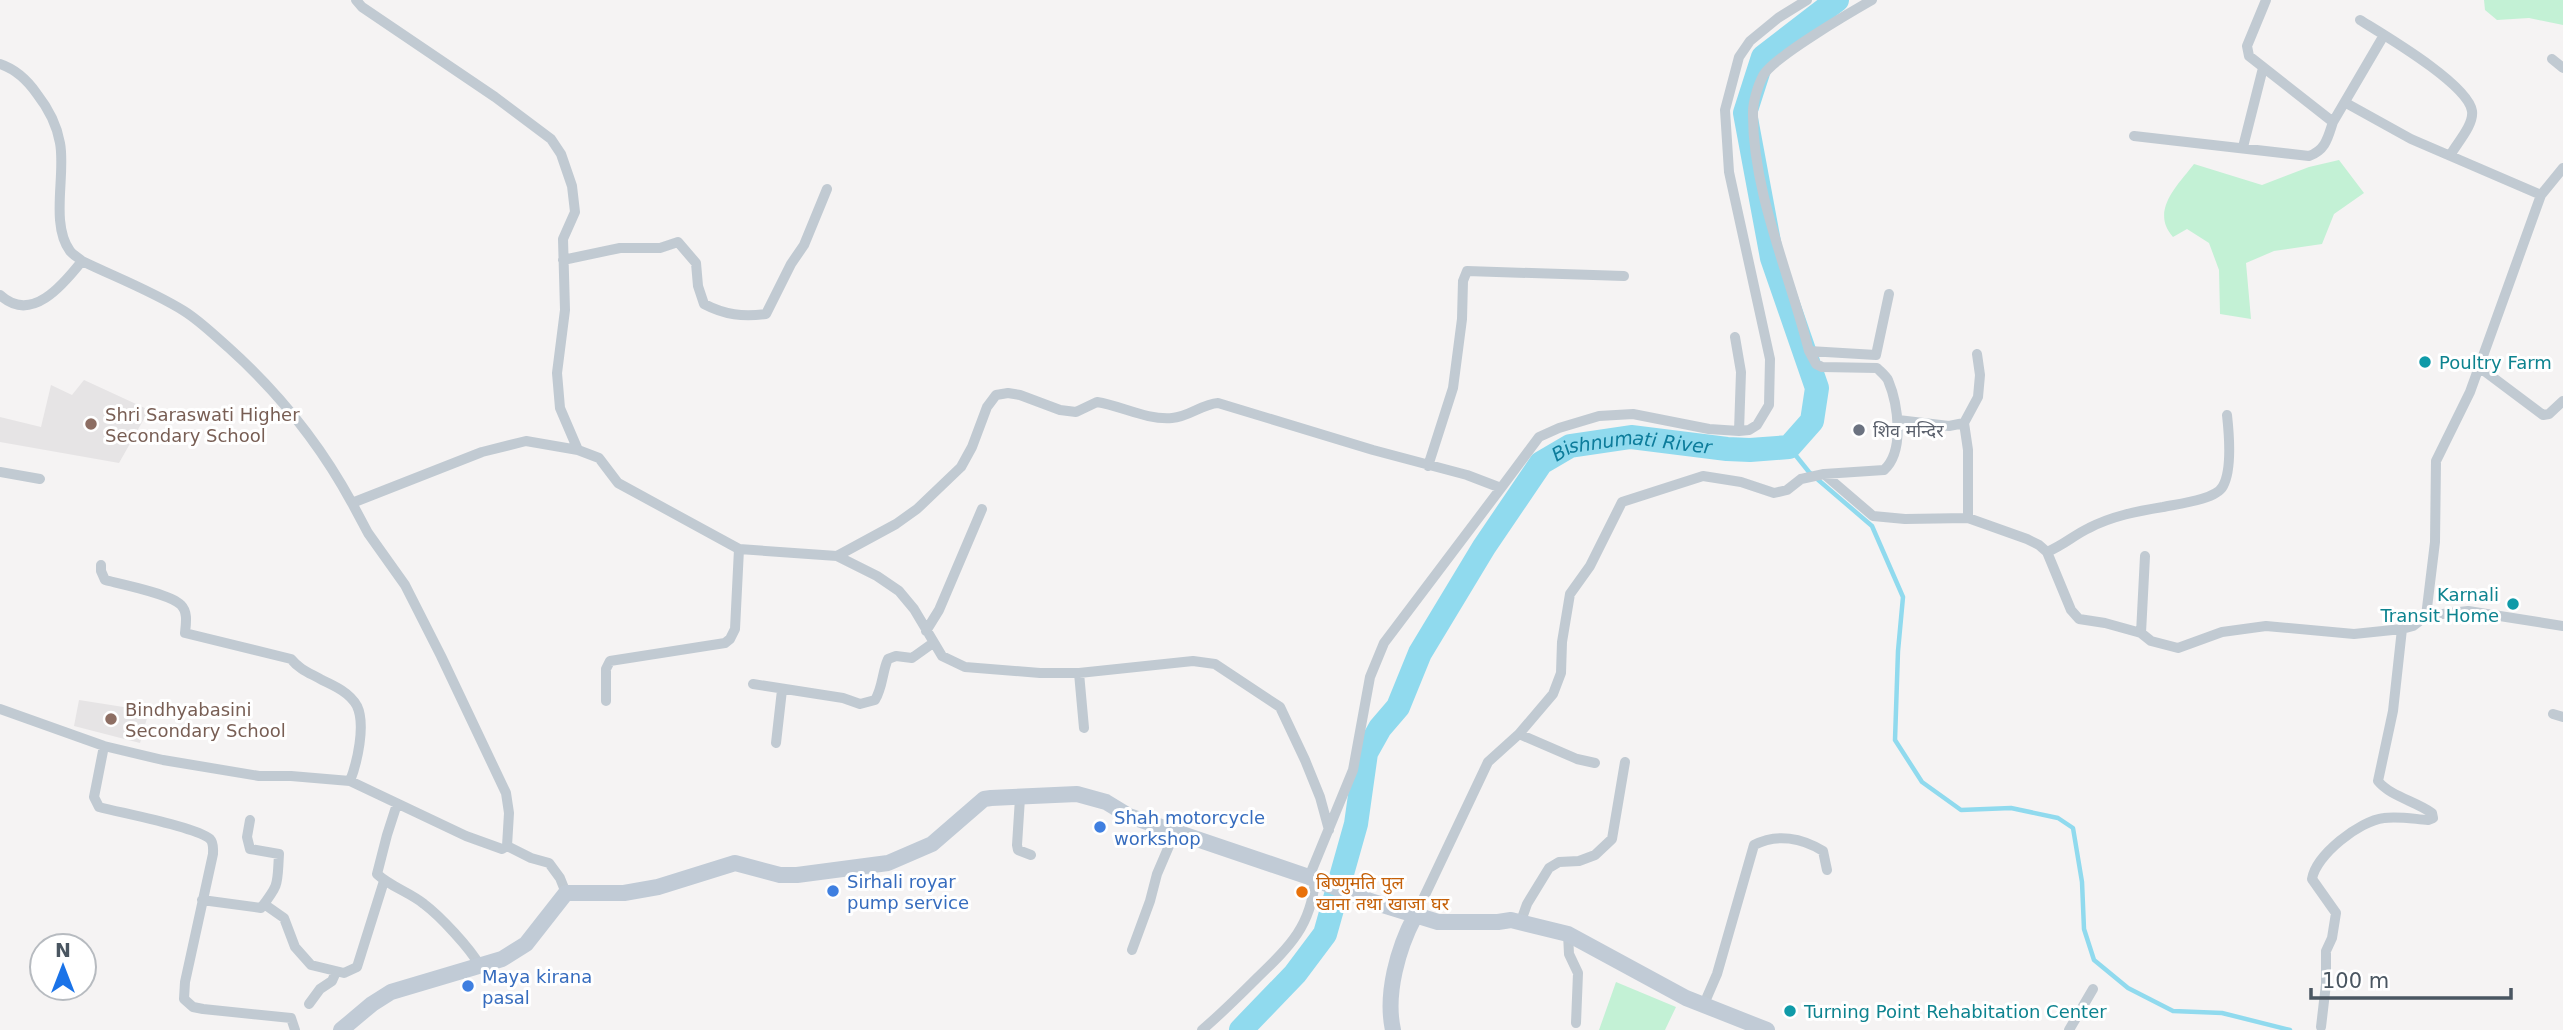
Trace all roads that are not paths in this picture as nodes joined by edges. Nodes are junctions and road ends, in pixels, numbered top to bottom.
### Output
1 (356, 0) edge
2 (1807, 0) edge
3 (1872, 0) edge
4 (2266, 0) edge
5 (2360, 20) dead end
6 (2384, 35) junction
7 (2552, 60) dead end
8 (0, 64) edge
9 (2263, 68) junction
10 (2563, 68) edge
11 (2346, 103) junction
12 (2333, 122) junction
13 (2134, 136) dead end
14 (2243, 147) junction
15 (2451, 154) junction
16 (2563, 168) edge
17 (827, 189) dead end
18 (2541, 195) junction
19 (564, 260) junction
20 (82, 261) junction
21 (1624, 276) dead end
22 (1889, 294) dead end
23 (0, 295) edge
24 (1735, 337) dead end
25 (1809, 351) junction
26 (1977, 354) dead end
27 (2479, 367) junction
28 (2563, 401) edge
29 (2227, 415) dead end
30 (1898, 420) junction
31 (1964, 423) junction
32 (1740, 431) junction
33 (578, 450) junction
34 (1429, 466) junction
35 (0, 472) edge
36 (1824, 474) junction
37 (40, 479) dead end
38 (1501, 488) junction
39 (352, 503) junction
40 (982, 509) dead end
41 (1968, 518) junction
42 (740, 549) junction
43 (2047, 552) junction
44 (837, 556) junction
45 (2145, 556) dead end
46 (101, 565) dead end
47 (2426, 616) junction
48 (2563, 626) edge
49 (2402, 629) junction
50 (926, 631) junction
51 (2141, 633) junction
52 (933, 643) junction
53 (1079, 673) junction
54 (753, 684) dead end
55 (782, 690) junction
56 (606, 701) dead end
57 (0, 709) edge
58 (1084, 729) dead end
59 (1519, 734) junction
60 (776, 743) dead end
61 (104, 746) junction
62 (1625, 762) dead end
63 (1595, 763) dead end
64 (350, 782) junction
65 (1020, 798) junction
66 (397, 804) junction
67 (250, 820) dead end
68 (1329, 830) junction
69 (1175, 832) junction
70 (508, 846) junction
71 (1031, 855) dead end
72 (1828, 870) dead end
73 (1317, 880) junction
74 (384, 881) junction
75 (566, 893) junction
76 (202, 900) junction
77 (264, 904) junction
78 (1415, 916) junction
79 (1521, 921) junction
80 (1568, 934) junction
81 (1132, 950) dead end
82 (480, 966) junction
83 (335, 972) junction
84 (2093, 989) dead end
85 (309, 1004) dead end
86 (1704, 1004) junction
87 (1576, 1023) dead end
88 (2321, 1027) dead end
89 (295, 1030) edge
90 (341, 1030) edge
91 (1202, 1030) edge
92 (1394, 1030) edge
93 (1767, 1030) edge
94 (2069, 1030) edge

1 - 19 street
2 - 32 street
3 - 25 street
4 - 9 street
5 - 6 street
6 - 11 street
6 - 15 street
7 - 10 street
8 - 20 street
9 - 12 street
9 - 14 street
11 - 12 street
11 - 15 street
12 - 14 street
13 - 14 street
15 - 18 street
16 - 18 street
17 - 19 street
18 - 27 street
19 - 33 street
20 - 23 street
20 - 39 street
21 - 34 street
22 - 25 street
24 - 32 street
25 - 30 street
26 - 31 street
27 - 28 street
27 - 47 street
29 - 43 street
30 - 31 street
30 - 36 street
31 - 41 street
32 - 38 street
33 - 39 street
33 - 42 street
34 - 38 street
34 - 44 street
35 - 37 street
36 - 41 street
36 - 59 street
38 - 68 street
39 - 70 street
40 - 50 street
41 - 43 street
42 - 44 street
42 - 56 street
43 - 51 street
44 - 50 street
45 - 51 street
46 - 64 street
47 - 48 street
47 - 49 street
49 - 51 street
49 - 88 street
50 - 52 street
52 - 53 street
52 - 55 street
53 - 58 street
53 - 68 street
54 - 55 street
55 - 60 street
57 - 61 street
59 - 63 street
59 - 78 street
61 - 64 street
61 - 76 street
62 - 79 street
64 - 66 street
65 - 69 street
65 - 71 street
65 - 75 street
66 - 70 street
66 - 74 street
67 - 77 street
68 - 73 street
69 - 73 street
69 - 81 street
70 - 75 street
72 - 86 street
73 - 78 street
73 - 91 street
74 - 82 street
74 - 83 street
75 - 82 street
76 - 77 street
76 - 89 street
77 - 83 street
78 - 79 street
78 - 92 street
79 - 80 street
80 - 86 street
80 - 87 street
82 - 90 street
83 - 85 street
84 - 94 street
86 - 93 street

